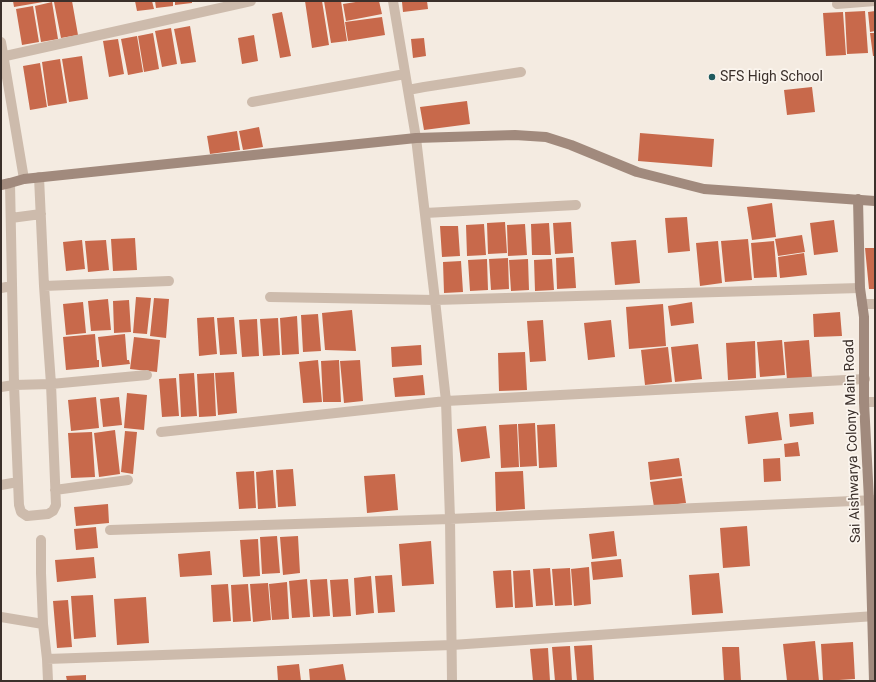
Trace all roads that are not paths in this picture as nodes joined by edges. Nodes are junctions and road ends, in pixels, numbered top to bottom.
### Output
1 (251, 1) edge
2 (393, 1) edge
3 (875, 1) edge
4 (836, 4) dead end
5 (1, 42) edge
6 (2, 56) edge
7 (521, 72) dead end
8 (405, 74) junction
9 (408, 90) junction
10 (252, 102) dead end
11 (416, 138) junction
12 (39, 177) junction
13 (24, 178) junction
14 (6, 184) edge
15 (858, 199) junction
16 (875, 201) edge
17 (576, 205) dead end
18 (425, 213) junction
19 (41, 214) junction
20 (11, 218) junction
21 (169, 281) dead end
22 (12, 286) junction
23 (44, 286) junction
24 (1, 288) edge
25 (860, 288) junction
26 (270, 297) dead end
27 (436, 300) junction
28 (862, 304) junction
29 (875, 304) edge
30 (147, 375) dead end
31 (864, 379) junction
32 (51, 384) junction
33 (14, 385) junction
34 (1, 387) edge
35 (446, 401) junction
36 (864, 402) junction
37 (875, 402) edge
38 (161, 432) dead end
39 (128, 480) dead end
40 (18, 482) junction
41 (1, 485) edge
42 (55, 490) junction
43 (872, 500) edge
44 (450, 519) junction
45 (110, 530) dead end
46 (41, 540) dead end
47 (874, 616) edge
48 (1, 617) edge
49 (43, 624) junction
50 (452, 644) junction
51 (47, 659) junction
52 (48, 681) edge
53 (452, 681) edge
54 (874, 681) edge

1 - 6 street
2 - 8 street
3 - 4 street
5 - 6 street
6 - 13 street
7 - 9 street
8 - 9 street
8 - 10 street
9 - 11 street
11 - 12 street
11 - 15 street
11 - 18 street
12 - 13 street
12 - 19 street
13 - 14 street
14 - 20 street
15 - 16 street
15 - 25 street, Sai Aishwarya Colony Main Road
17 - 18 street
18 - 27 street
19 - 20 street
19 - 23 street
20 - 22 street
21 - 23 street
22 - 24 street
22 - 33 street
23 - 32 street
25 - 27 street
25 - 28 street, Sai Aishwarya Colony Main Road
26 - 27 street
27 - 35 street
28 - 29 street
28 - 31 street, Sai Aishwarya Colony Main Road
30 - 32 street
31 - 35 street
31 - 36 street, Sai Aishwarya Colony Main Road
32 - 33 street
32 - 42 street
33 - 34 street
33 - 40 street
35 - 38 street
35 - 44 street
36 - 37 street
36 - 43 street, Sai Aishwarya Colony Main Road
39 - 42 street
40 - 41 street
40 - 42 street
43 - 44 street
43 - 47 street, Sai Aishwarya Colony Main Road
44 - 45 street
44 - 50 street
46 - 49 street
47 - 50 street
47 - 54 street, Sai Aishwarya Colony Main Road
48 - 49 street
49 - 51 street
50 - 51 street
50 - 53 street
51 - 52 street

